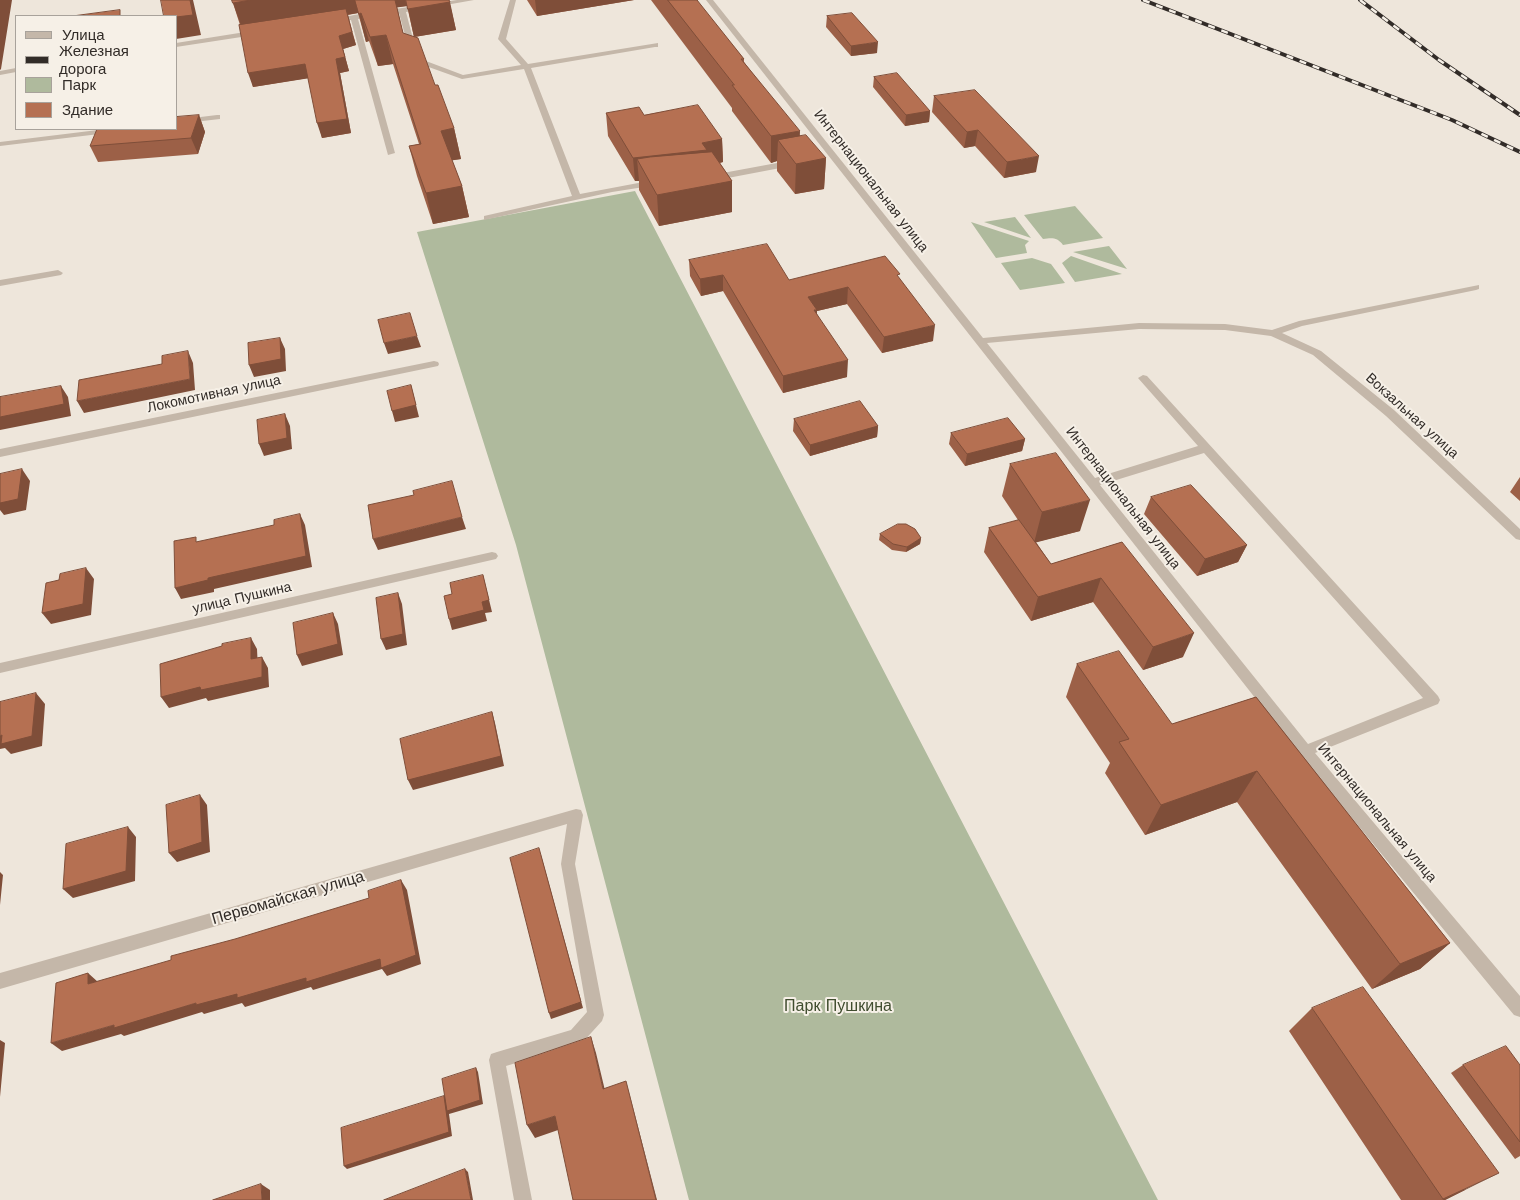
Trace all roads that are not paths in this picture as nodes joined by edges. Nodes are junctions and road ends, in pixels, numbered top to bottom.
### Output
1 (471, 0) edge
2 (513, 0) edge
3 (709, 0) edge
4 (402, 10) junction
5 (354, 17) junction
6 (324, 22) edge
7 (265, 31) edge
8 (178, 45) edge
9 (655, 46) dead end
10 (527, 67) junction
11 (15, 70) edge
12 (0, 73) edge
13 (217, 117) dead end
14 (178, 122) edge
15 (116, 130) edge
16 (0, 144) edge
17 (391, 153) dead end
18 (803, 161) edge
19 (698, 179) edge
20 (661, 182) edge
21 (577, 196) junction
22 (487, 218) dead end
23 (58, 273) dead end
24 (0, 283) edge
25 (1476, 287) dead end
26 (1273, 333) junction
27 (979, 341) junction
28 (434, 364) dead end
29 (1143, 378) dead end
30 (1206, 448) junction
31 (0, 453) edge
32 (1092, 483) junction
33 (1520, 536) edge
34 (492, 556) dead end
35 (0, 668) edge
36 (1306, 751) junction
37 (0, 981) edge
38 (1520, 1009) edge
39 (524, 1200) edge

1 - 4 street
2 - 10 street
3 - 27 street, Интернациональная улица
4 - 5 street
4 - 10 street
5 - 6 street
5 - 17 street
7 - 8 street
9 - 10 street
10 - 21 street
11 - 12 street
13 - 14 street
15 - 16 street
18 - 19 street
20 - 21 street
21 - 22 street
23 - 24 street
25 - 26 street
26 - 27 street
26 - 33 street, Вокзальная улица
27 - 32 street, Интернациональная улица
28 - 31 street, Локомотивная улица
29 - 30 street
30 - 32 street
30 - 36 street
32 - 36 street, Интернациональная улица
34 - 35 street, улица Пушкина
36 - 38 street, Интернациональная улица
37 - 39 street, Первомайская улица

